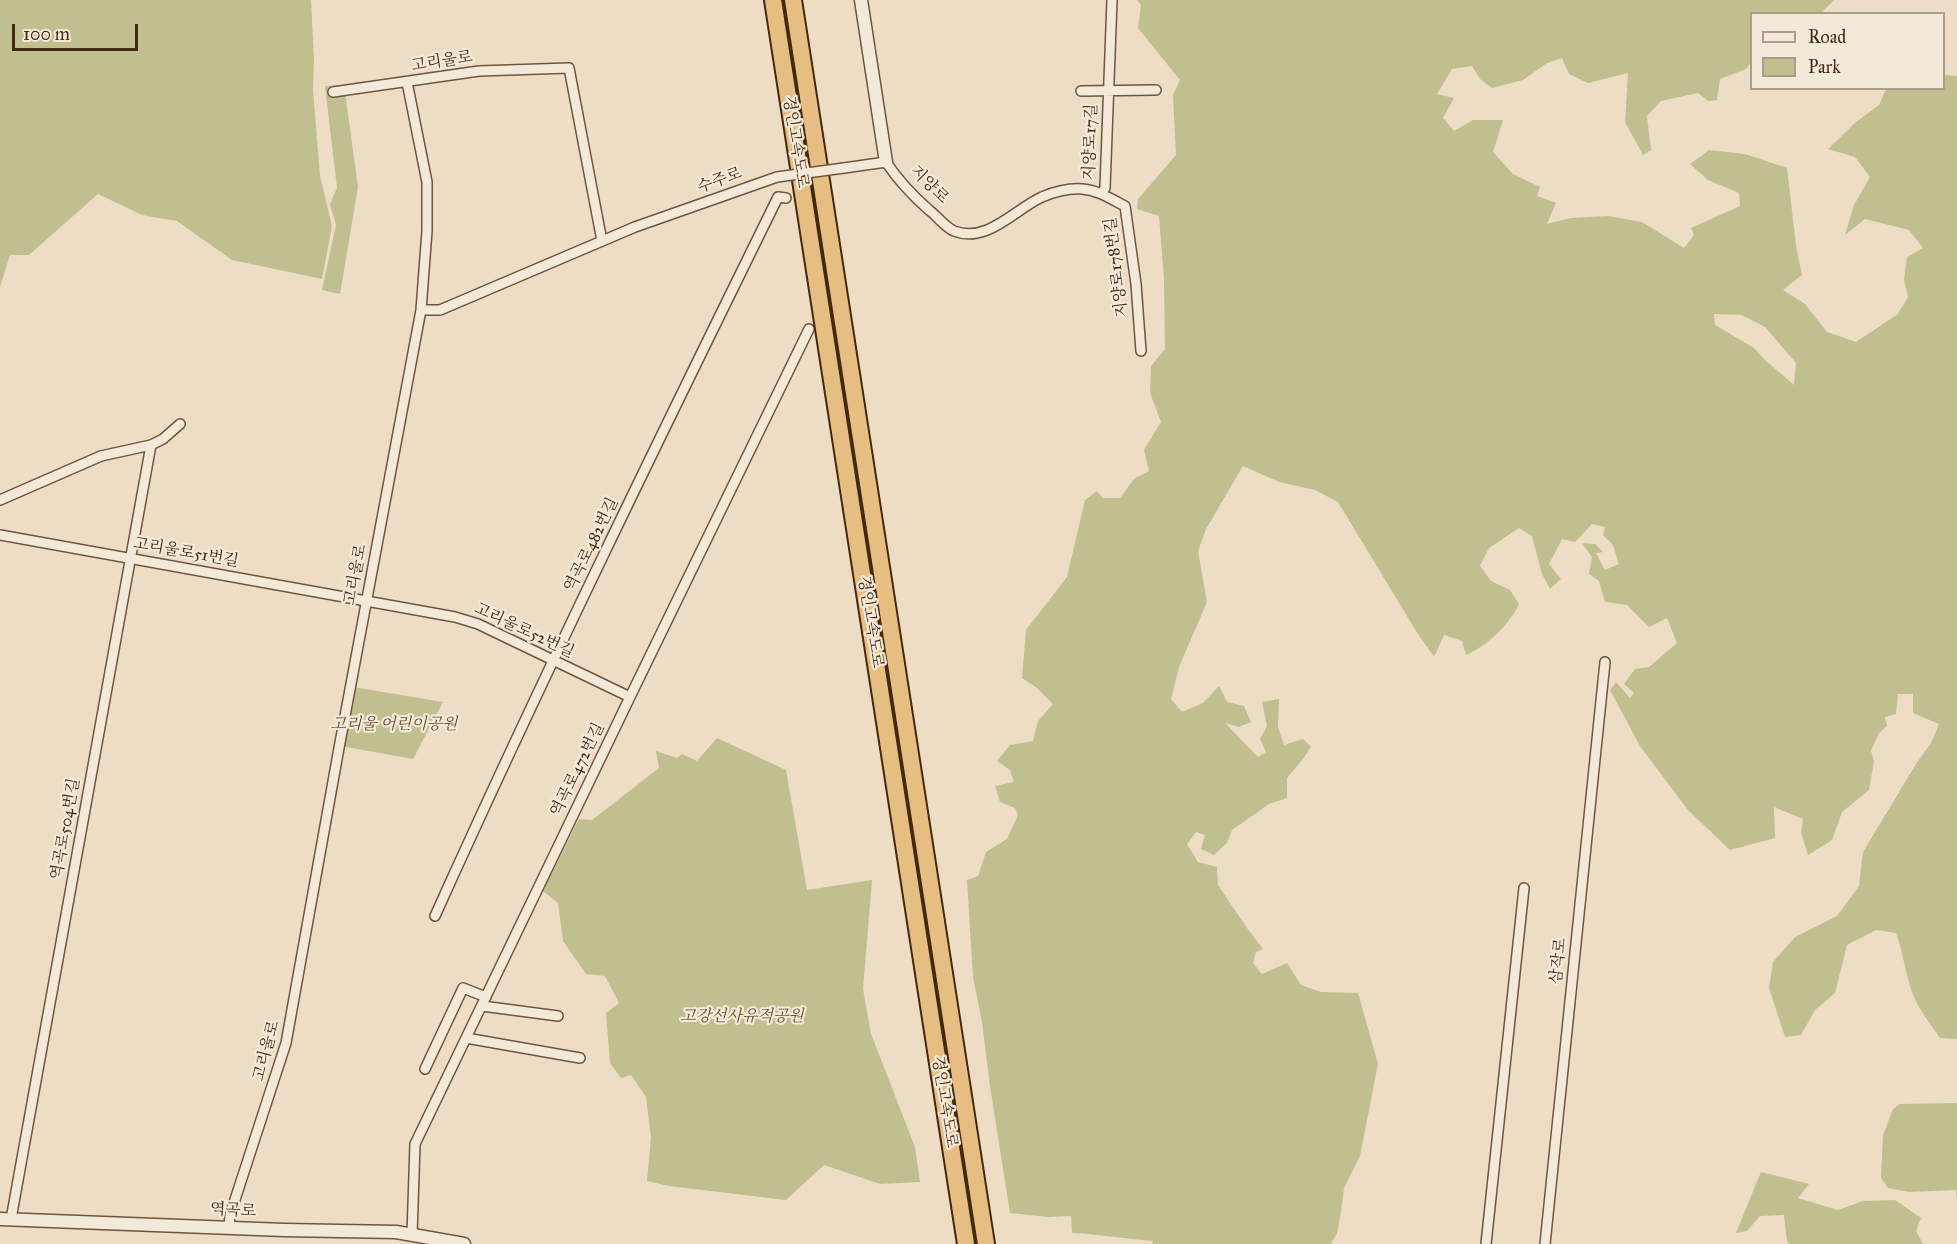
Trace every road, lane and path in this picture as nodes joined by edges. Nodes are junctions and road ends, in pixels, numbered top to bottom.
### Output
1 (773, 0) edge
2 (793, 0) edge
3 (861, 0) edge
4 (1112, 0) edge
5 (406, 81) junction
6 (1156, 90) dead end
7 (1081, 91) dead end
8 (333, 92) dead end
9 (1108, 92) junction
10 (886, 162) junction
11 (1102, 193) junction
12 (786, 198) dead end
13 (602, 241) junction
14 (421, 310) junction
15 (809, 329) dead end
16 (1141, 351) dead end
17 (180, 424) dead end
18 (151, 445) junction
19 (0, 500) edge
20 (0, 535) edge
21 (130, 558) junction
22 (366, 601) junction
23 (554, 661) junction
24 (1605, 662) dead end
25 (630, 697) junction
26 (1524, 888) dead end
27 (435, 916) dead end
28 (484, 1001) junction
29 (558, 1016) dead end
30 (466, 1038) junction
31 (580, 1058) dead end
32 (424, 1069) dead end
33 (5, 1219) edge
34 (229, 1227) junction
35 (412, 1235) junction
36 (464, 1244) edge
37 (966, 1244) edge
38 (986, 1244) edge
39 (1486, 1244) edge
40 (1545, 1244) edge

1 - 37 highway, 경인고속도로
2 - 38 highway, 경인고속도로
3 - 10 street, 지양로
4 - 9 street, 지양로17길
5 - 8 street
5 - 13 street, 고리울로
5 - 14 street, 고리울로
6 - 9 street, 지양로17길
7 - 9 street, 지양로17길
9 - 11 street, 지양로17길
10 - 11 street, 지양로
10 - 13 street, 수주로, bridge
11 - 16 street, 지양로178번길
12 - 23 street, 역곡로482번길
13 - 14 street, 수주로
14 - 22 street, 고리울로
15 - 25 street, 역곡로472번길
17 - 18 street
18 - 19 street
18 - 21 street, 역곡로504번길
20 - 21 street, 고리울로51번길
21 - 22 street, 고리울로51번길
21 - 33 street, 역곡로504번길
22 - 23 street, 고리울로52번길
22 - 34 street, 고리울로
23 - 25 street, 고리울로52번길
23 - 27 street, 역곡로482번길
24 - 40 street, 삼작로
25 - 28 street, 역곡로472번길
26 - 39 street
28 - 29 street
28 - 30 street, 역곡로472번길
28 - 32 street
30 - 31 street
30 - 35 street, 역곡로472번길
33 - 34 street, 역곡로
34 - 35 street, 역곡로
35 - 36 street, 역곡로

